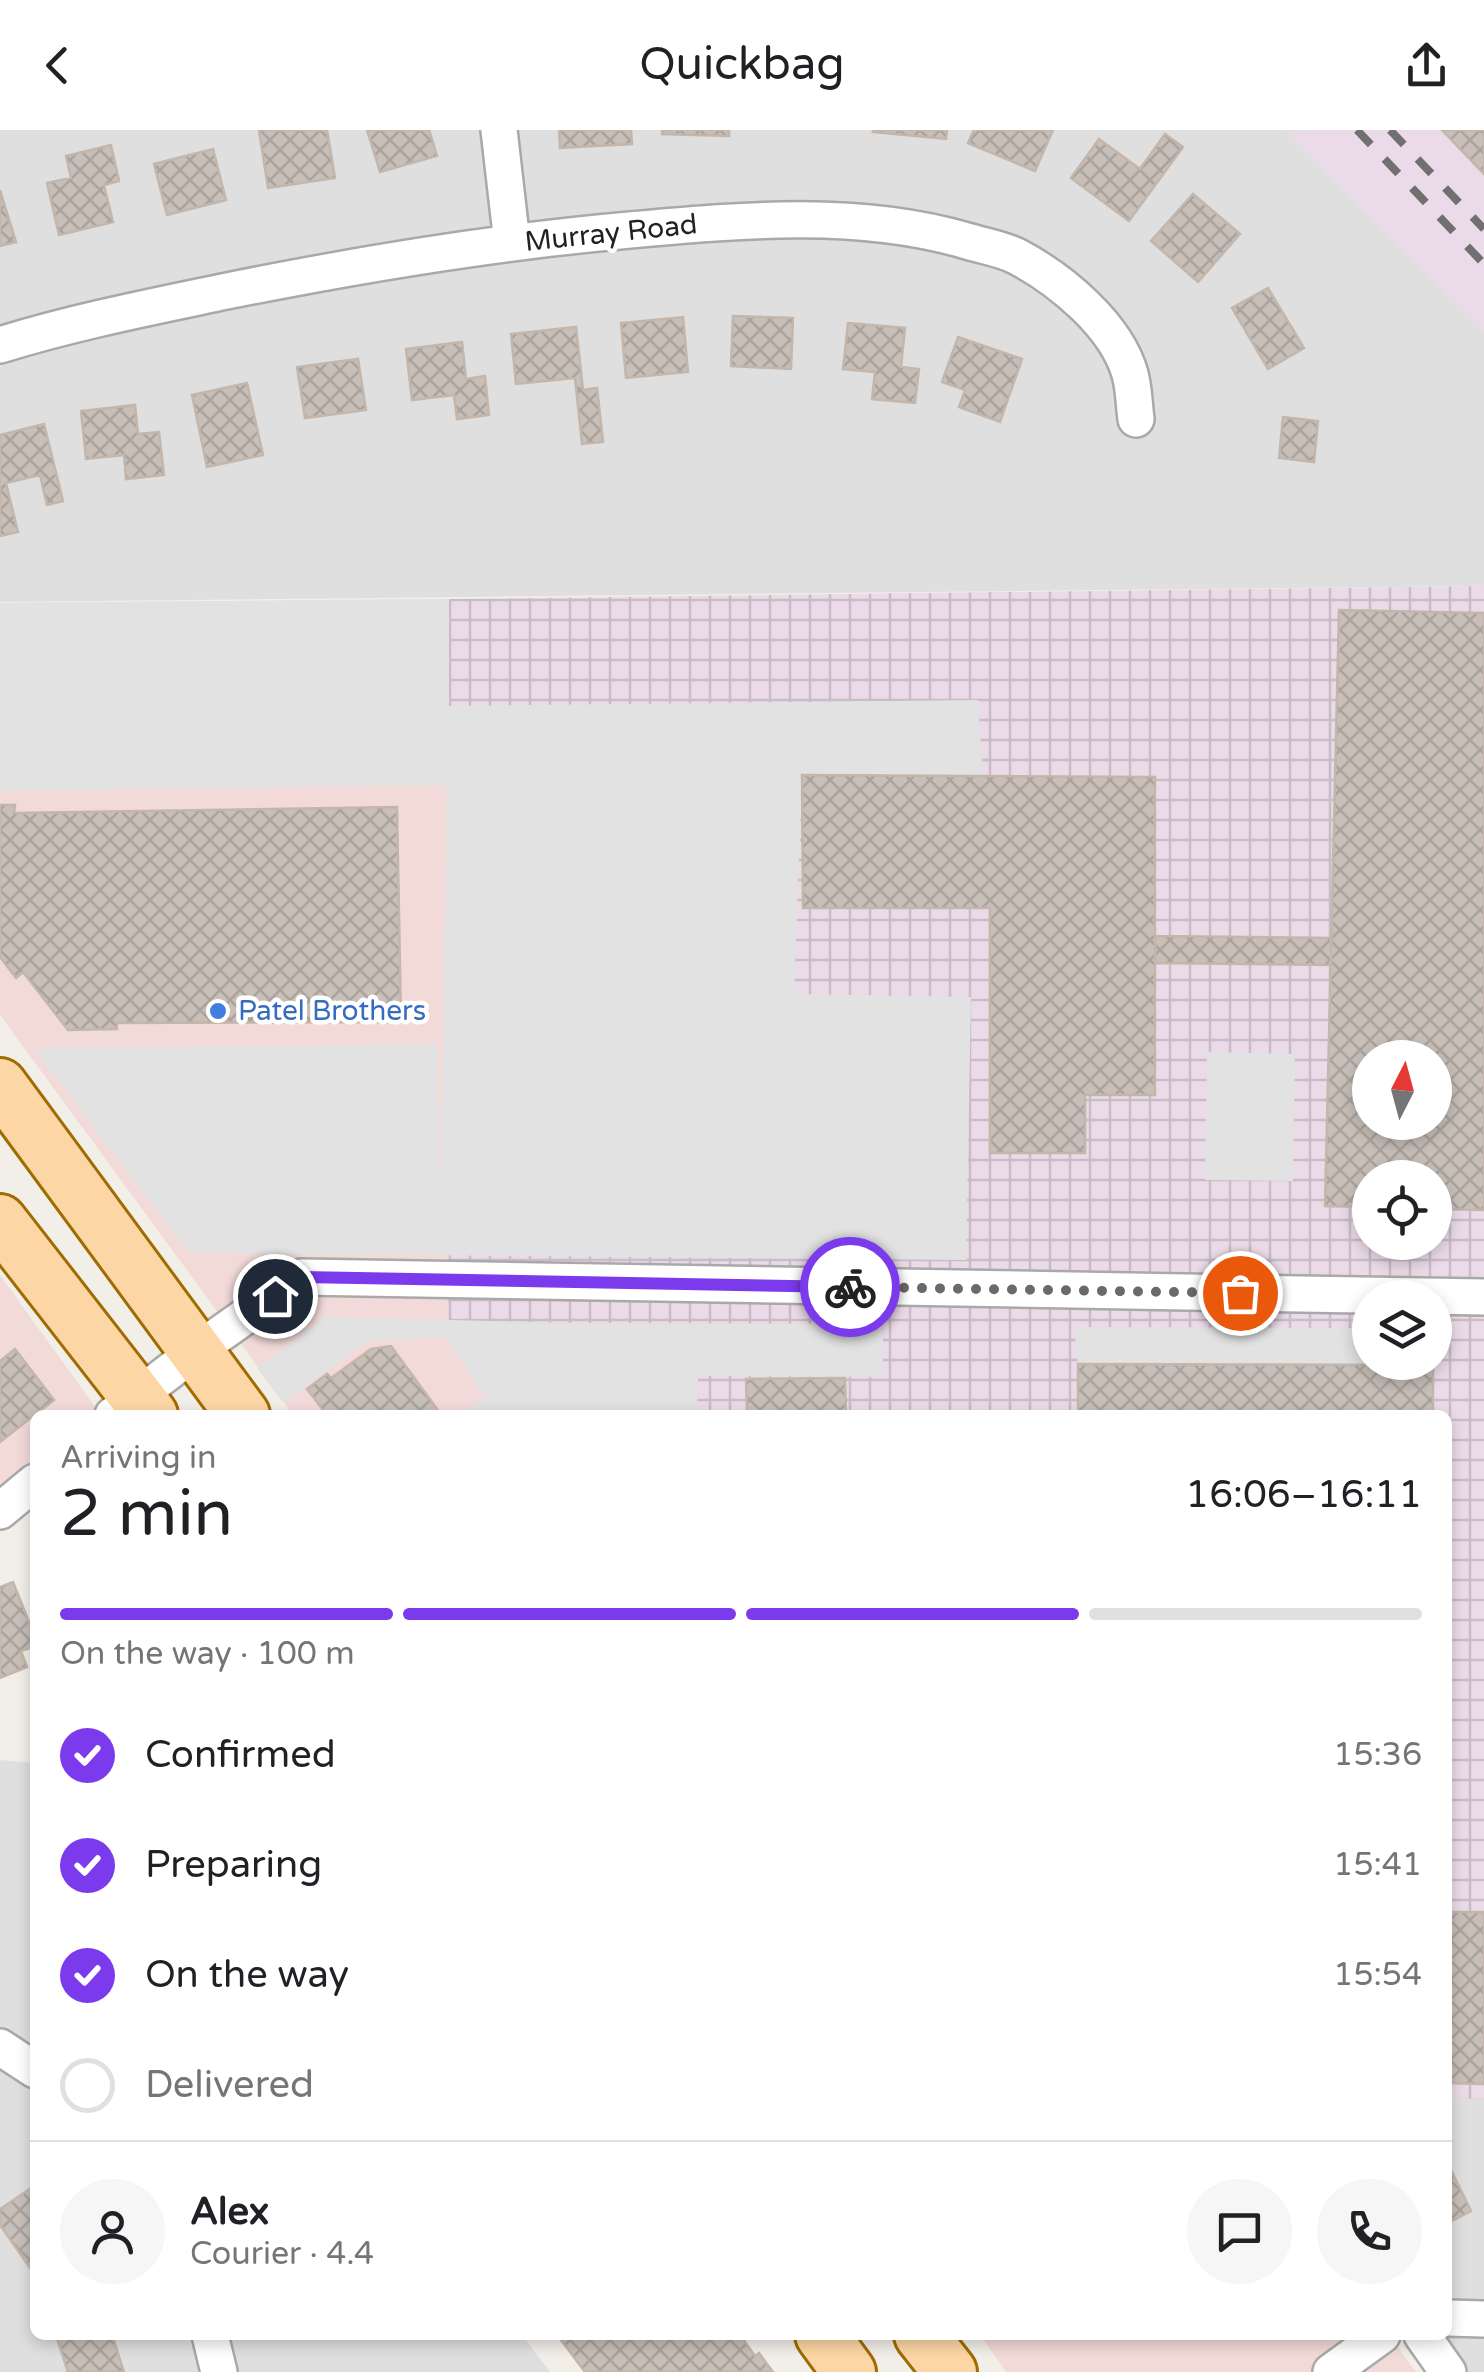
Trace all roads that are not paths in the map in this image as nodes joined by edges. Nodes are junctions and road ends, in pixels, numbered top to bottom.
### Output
1 (499, 130) edge
2 (512, 243) junction
3 (0, 345) edge
4 (1136, 419) dead end
5 (0, 1085) edge
6 (0, 1221) edge
7 (1484, 1298) edge
8 (196, 1351) junction
9 (133, 1408) edge
10 (238, 1410) edge
11 (30, 1486) edge
12 (0, 1511) edge
13 (0, 2047) edge
14 (30, 2067) edge
15 (1452, 2318) edge
16 (1484, 2319) edge
17 (211, 2340) edge
18 (826, 2340) edge
19 (925, 2340) edge
20 (1375, 2340) edge
21 (1426, 2340) edge
22 (219, 2372) edge
23 (849, 2372) edge
24 (950, 2372) edge
25 (1331, 2372) edge
26 (1448, 2372) edge

1 - 2 street
2 - 3 street, Murray Road
2 - 4 street, Murray Road
5 - 8 main road
6 - 9 main road
7 - 8 street
8 - 9 street
8 - 10 main road
11 - 12 street
13 - 14 street
15 - 16 street
17 - 22 street
18 - 23 main road
19 - 24 main road
20 - 25 street
21 - 26 street

